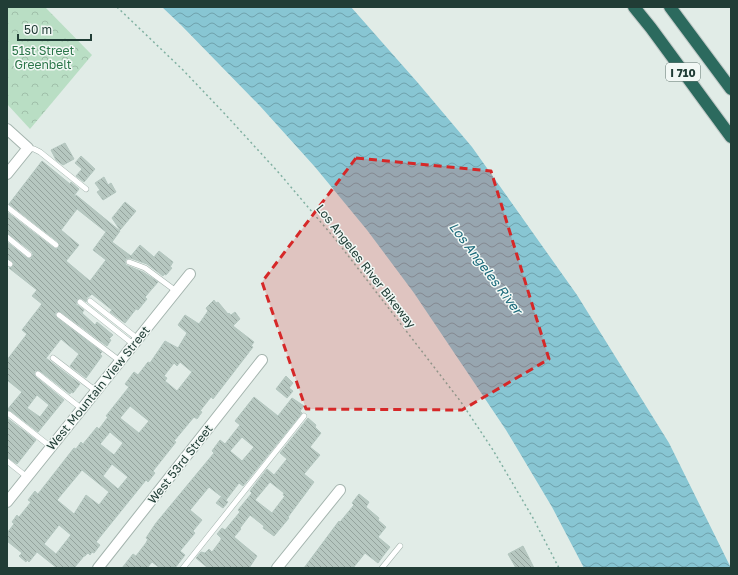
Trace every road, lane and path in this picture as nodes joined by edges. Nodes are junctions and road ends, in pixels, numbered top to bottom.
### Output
1 (117, 7) edge
2 (634, 7) edge
3 (670, 7) edge
4 (731, 89) edge
5 (7, 129) edge
6 (731, 137) edge
7 (28, 148) junction
8 (7, 174) edge
9 (86, 189) dead end
10 (7, 207) edge
11 (7, 237) edge
12 (56, 245) dead end
13 (29, 255) dead end
14 (129, 262) dead end
15 (190, 274) dead end
16 (176, 291) junction
17 (80, 302) dead end
18 (90, 302) dead end
19 (59, 315) dead end
20 (136, 342) junction
21 (53, 358) dead end
22 (262, 360) dead end
23 (120, 361) junction
24 (38, 374) dead end
25 (96, 391) junction
26 (82, 409) junction
27 (10, 414) dead end
28 (304, 416) dead end
29 (51, 447) junction
30 (7, 461) edge
31 (27, 477) junction
32 (340, 490) dead end
33 (7, 502) edge
34 (400, 546) dead end
35 (98, 568) edge
36 (183, 568) edge
37 (277, 568) edge
38 (382, 568) edge
39 (559, 568) edge

1 - 39 path, Los Angeles River Bikeway
2 - 6 highway, I 710
3 - 4 highway, I 710
5 - 7 street
7 - 8 street
7 - 9 lane
10 - 12 lane
11 - 13 lane
14 - 16 lane
15 - 16 street, West Mountain View Street
16 - 20 street, West Mountain View Street
17 - 20 lane
18 - 20 lane
19 - 23 lane
20 - 23 street, West Mountain View Street
21 - 25 lane
22 - 35 street, West 53rd Street
23 - 25 street, West Mountain View Street
24 - 26 lane
25 - 26 street, West Mountain View Street
26 - 29 street, West Mountain View Street
27 - 29 lane
28 - 36 lane
29 - 31 street, West Mountain View Street
30 - 31 lane
31 - 33 street, West Mountain View Street
32 - 37 street
34 - 38 lane

